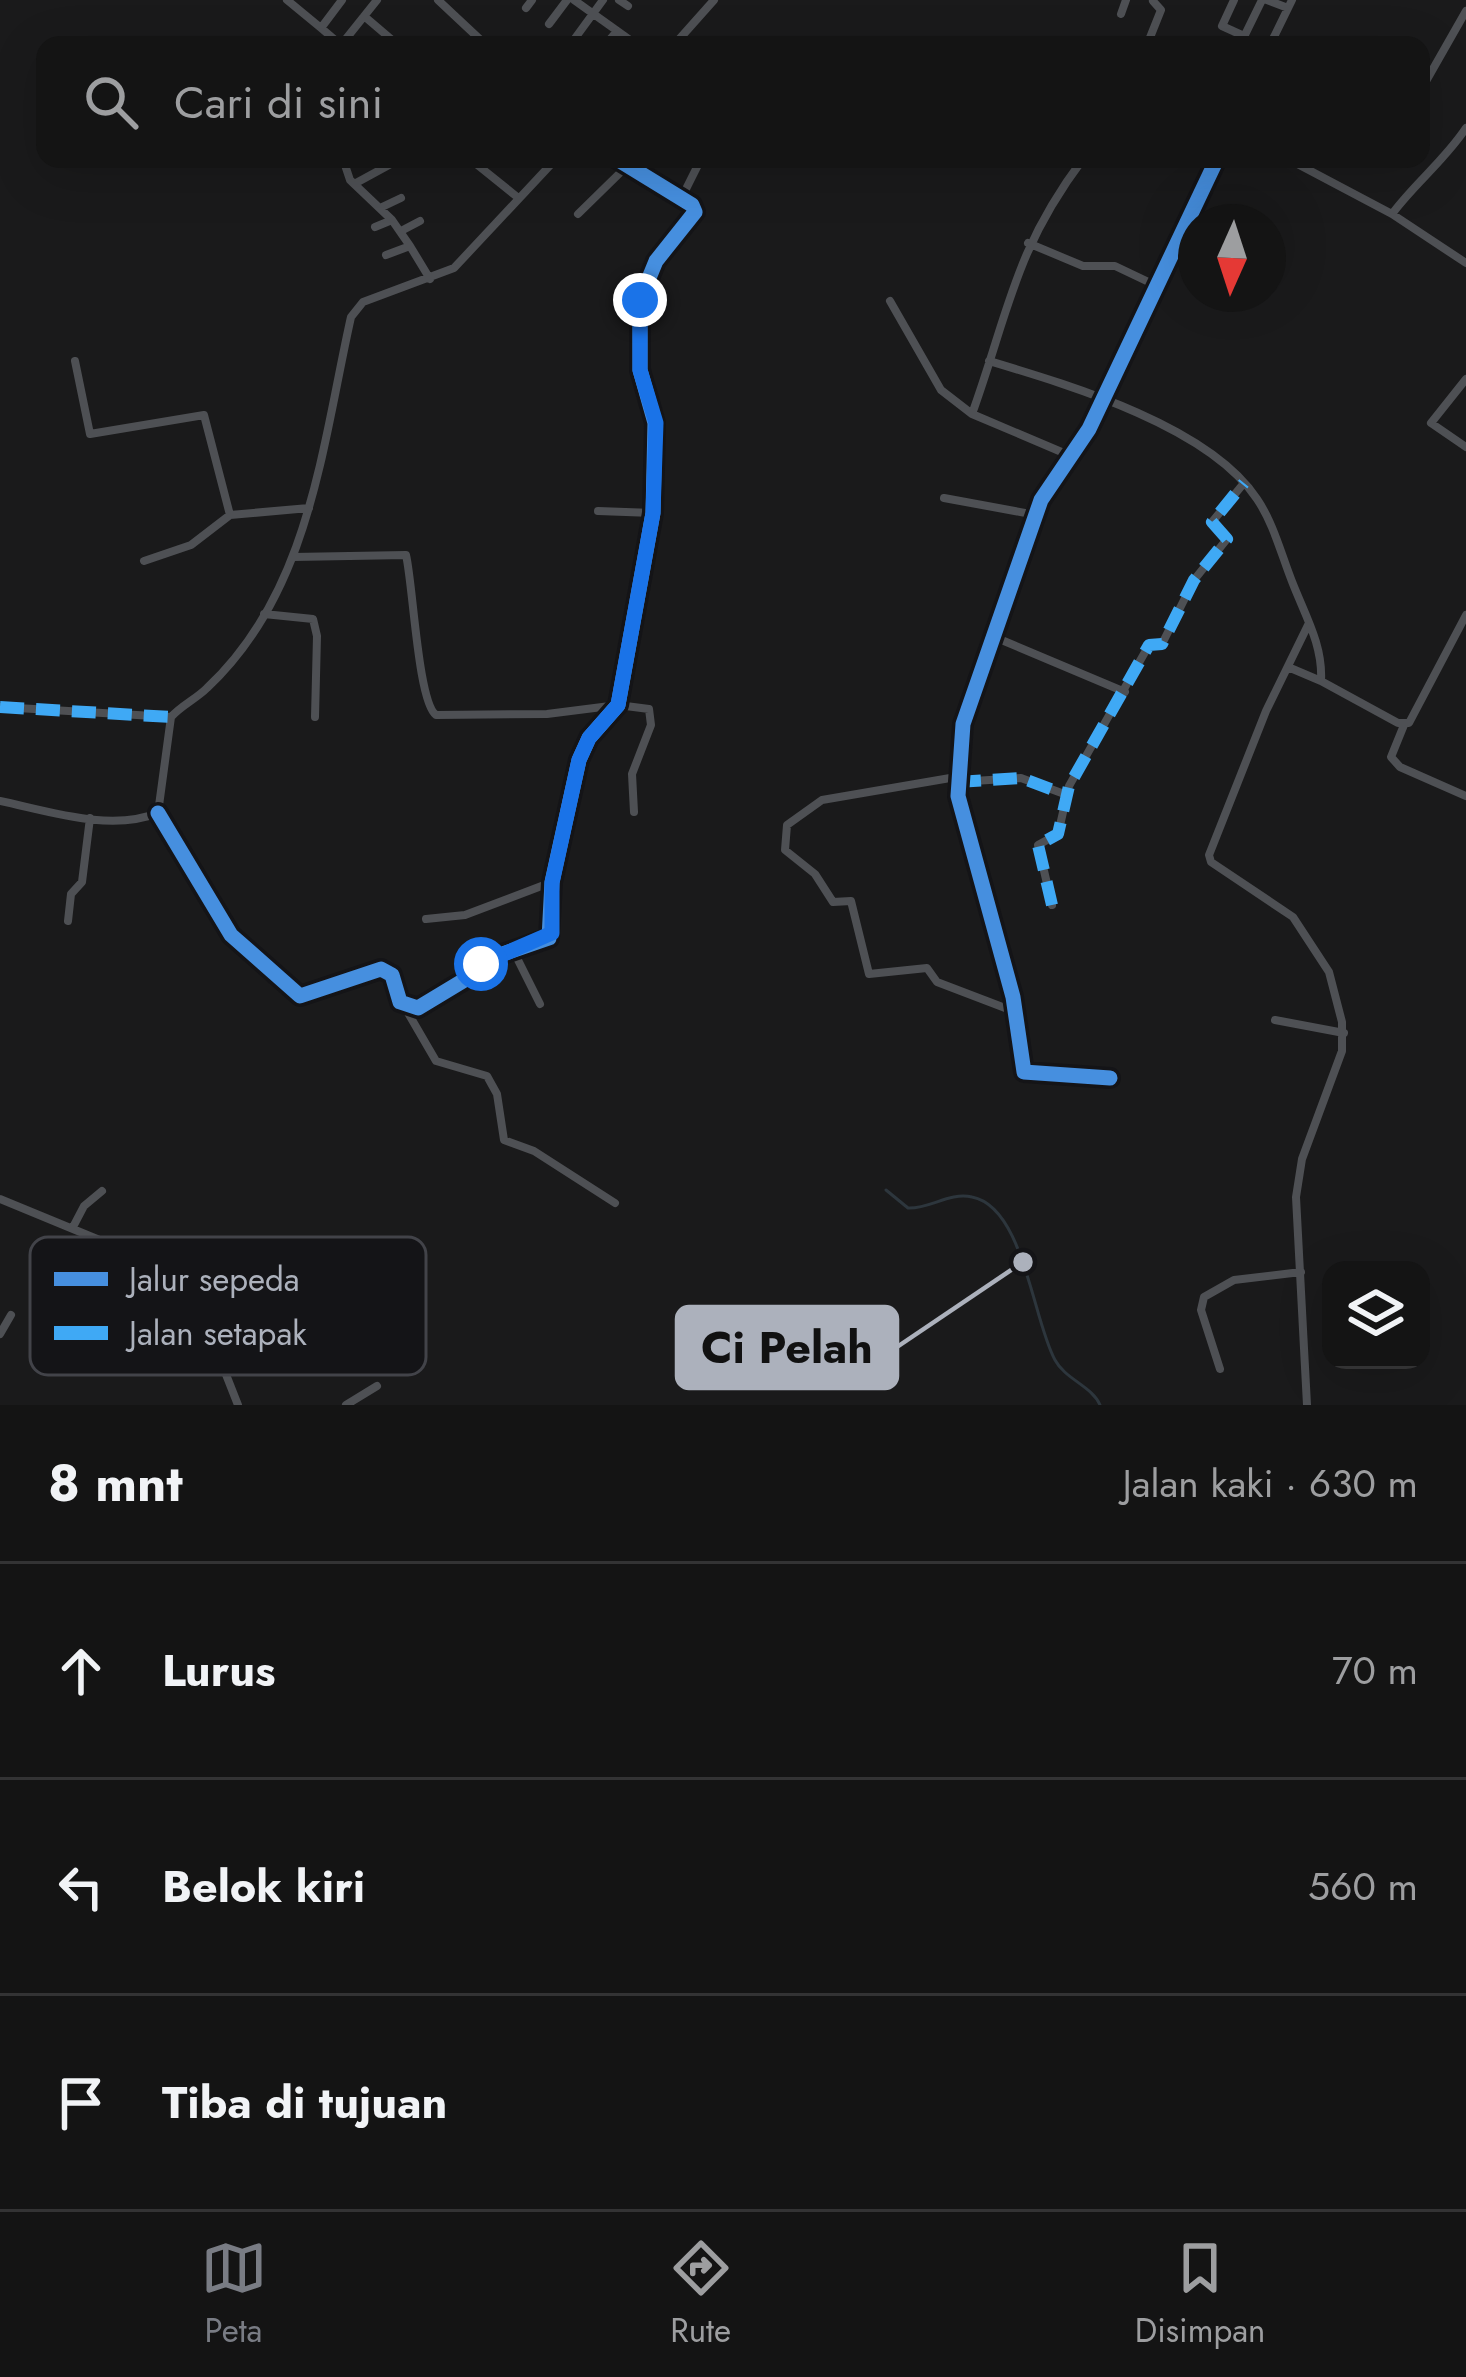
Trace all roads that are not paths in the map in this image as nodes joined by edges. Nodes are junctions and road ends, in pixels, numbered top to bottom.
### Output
1 (342, 0) edge
2 (377, 0) edge
3 (438, 0) edge
4 (570, 0) edge
5 (603, 0) edge
6 (714, 0) edge
7 (1126, 0) edge
8 (1234, 0) edge
9 (1264, 0) edge
10 (1153, 1) edge
11 (293, 2) edge
12 (1290, 4) edge
13 (1466, 11) edge
14 (593, 14) junction
15 (1121, 14) dead end
16 (364, 16) junction
17 (549, 24) dead end
18 (321, 28) junction
19 (616, 31) junction
20 (330, 36) edge
21 (348, 36) edge
22 (387, 36) edge
23 (476, 36) edge
24 (577, 36) edge
25 (612, 36) edge
26 (624, 36) edge
27 (682, 36) edge
28 (1151, 36) edge
29 (1235, 36) edge
30 (1245, 36) edge
31 (1274, 36) edge
32 (1430, 74) edge
33 (1466, 128) edge
34 (347, 168) edge
35 (384, 168) edge
36 (485, 168) edge
37 (546, 168) edge
38 (625, 168) edge
39 (628, 168) edge
40 (696, 168) edge
41 (1077, 168) edge
42 (1212, 168) edge
43 (1305, 168) edge
44 (355, 184) junction
45 (518, 194) junction
46 (401, 198) dead end
47 (681, 199) junction
48 (382, 207) junction
49 (578, 214) dead end
50 (1392, 214) junction
51 (392, 220) junction
52 (420, 221) dead end
53 (375, 227) dead end
54 (401, 231) junction
55 (1028, 242) junction
56 (410, 246) junction
57 (386, 255) dead end
58 (1466, 263) edge
59 (430, 279) junction
60 (1157, 286) junction
61 (890, 301) dead end
62 (75, 361) dead end
63 (989, 362) junction
64 (1466, 380) edge
65 (1104, 396) junction
66 (972, 414) junction
67 (1466, 447) edge
68 (1071, 456) junction
69 (1244, 483) junction
70 (944, 498) dead end
71 (311, 508) junction
72 (598, 511) dead end
73 (653, 513) junction
74 (230, 514) junction
75 (1036, 515) junction
76 (292, 557) junction
77 (144, 561) dead end
78 (262, 614) junction
79 (1466, 615) edge
80 (1309, 623) junction
81 (992, 636) junction
82 (1288, 667) junction
83 (1322, 681) junction
84 (1125, 692) junction
85 (618, 705) junction
86 (0, 707) edge
87 (171, 717) junction
88 (315, 717) dead end
89 (1404, 725) junction
90 (956, 780) junction
91 (1067, 795) junction
92 (1466, 796) edge
93 (0, 801) edge
94 (634, 812) dead end
95 (158, 814) junction
96 (90, 818) junction
97 (552, 883) junction
98 (1052, 905) dead end
99 (426, 919) dead end
100 (68, 921) dead end
101 (513, 950) junction
102 (540, 1004) dead end
103 (404, 1006) junction
104 (1015, 1011) junction
105 (1275, 1020) dead end
106 (1344, 1034) junction
107 (1110, 1078) dead end
108 (102, 1192) dead end
109 (0, 1199) edge
110 (615, 1203) dead end
111 (73, 1227) junction
112 (96, 1237) edge
113 (1301, 1272) junction
114 (11, 1315) dead end
115 (0, 1334) edge
116 (1220, 1369) dead end
117 (226, 1375) edge
118 (377, 1386) dead end
119 (238, 1405) edge
120 (346, 1405) edge
121 (1307, 1405) edge

1 - 18 street
2 - 16 street
3 - 23 street
4 - 14 street
4 - 17 street
5 - 14 street
6 - 27 street
7 - 15 street
8 - 29 street
9 - 12 street
9 - 30 street
10 - 28 street
11 - 18 street
12 - 31 street
13 - 32 street
14 - 19 street
14 - 24 street
16 - 21 street
16 - 22 street
18 - 20 street
19 - 25 street
19 - 26 street
33 - 50 street
34 - 44 street
35 - 44 street
36 - 45 street
37 - 45 street
38 - 49 street
39 - 47 street
40 - 47 street
41 - 55 street
42 - 60 street
43 - 50 street
44 - 48 street
45 - 59 street
46 - 48 street
47 - 73 street
48 - 51 street
50 - 58 street
51 - 53 street
51 - 54 street
52 - 54 street
54 - 56 street
55 - 60 street
55 - 63 street
56 - 57 street
56 - 59 street
59 - 71 street
60 - 65 street
61 - 66 street
62 - 74 street
63 - 65 street
63 - 66 street
64 - 67 street
65 - 68 street
65 - 69 street
66 - 68 street
68 - 75 street
69 - 80 street
69 - 84 street
70 - 75 street
71 - 74 street
71 - 76 street
72 - 73 street
73 - 85 street
74 - 77 street
75 - 81 street
76 - 78 street
76 - 85 street
78 - 87 street
78 - 88 street
79 - 89 street
80 - 82 street
80 - 83 street
81 - 84 street
81 - 90 street
82 - 83 street
82 - 106 street
83 - 89 street
84 - 91 street
85 - 94 street
85 - 97 street
86 - 87 street
87 - 95 street
89 - 92 street
90 - 91 street
90 - 104 street
90 - 104 street
91 - 98 street
93 - 96 street
95 - 96 street
95 - 103 street
96 - 100 street
97 - 99 street
97 - 101 street
101 - 102 street
101 - 103 street
103 - 110 street
104 - 107 street
105 - 106 street
106 - 113 street
108 - 111 street
109 - 111 street
111 - 112 street
113 - 116 street
113 - 121 street
114 - 115 street
117 - 119 street
118 - 120 street

